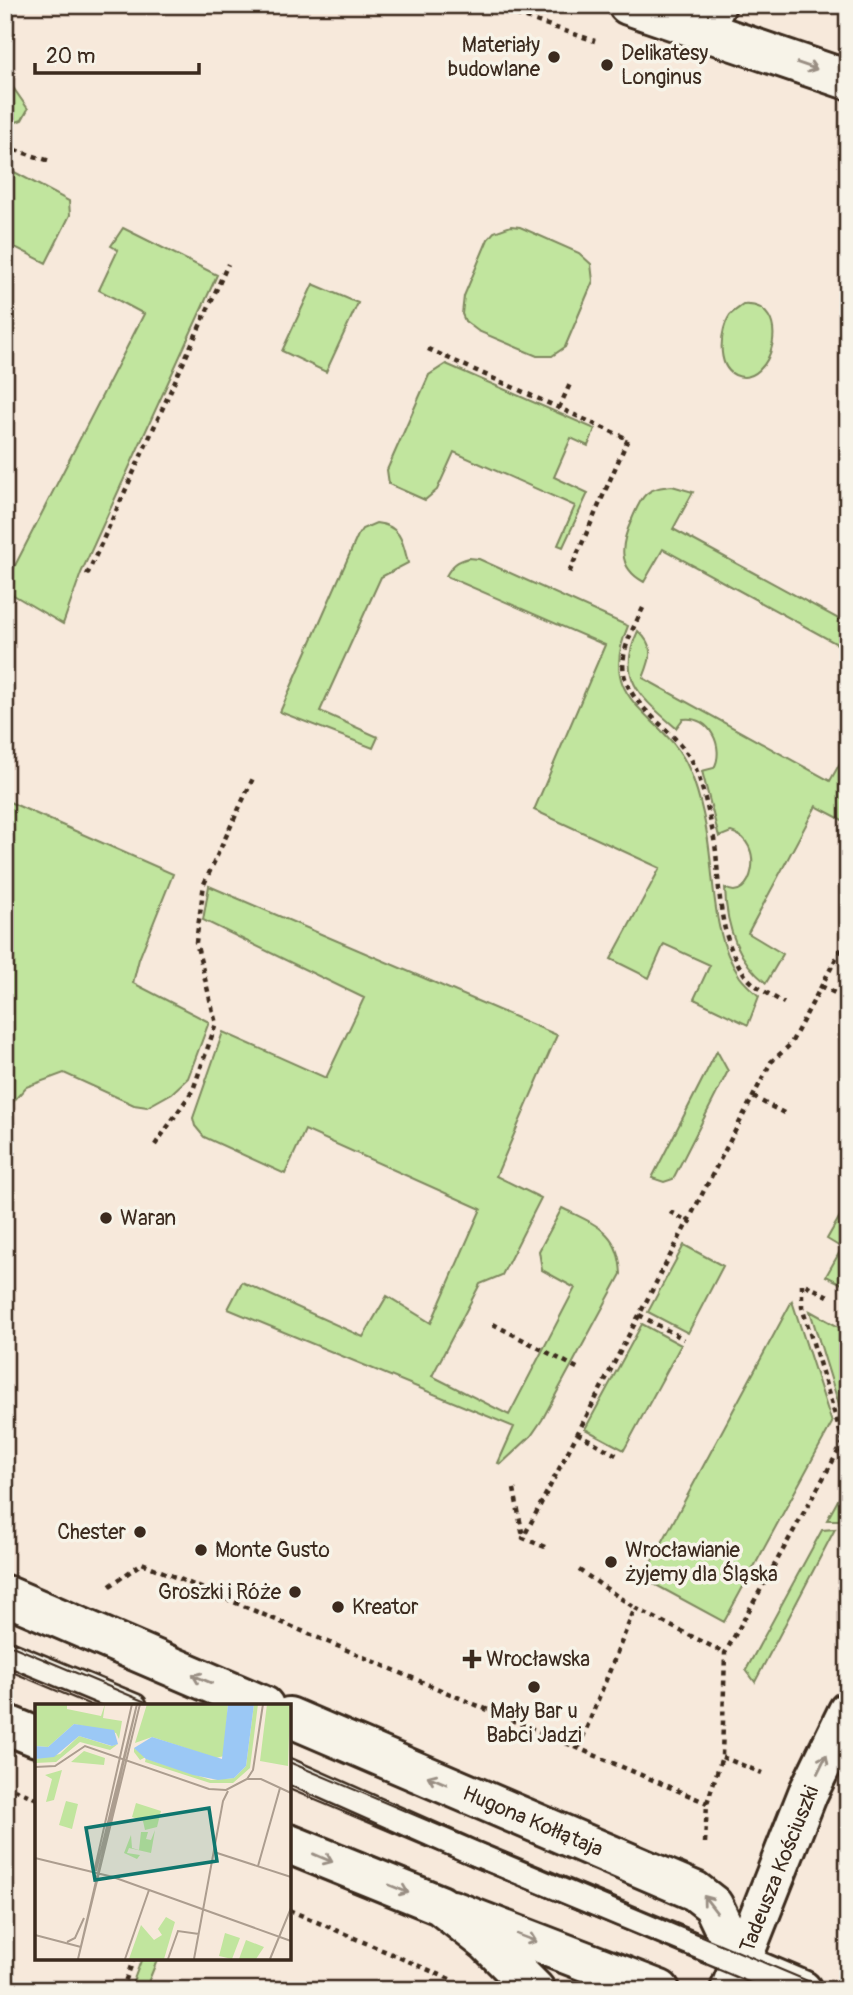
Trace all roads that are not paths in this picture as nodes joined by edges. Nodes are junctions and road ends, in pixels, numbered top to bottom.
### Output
1 (628, 5) edge
2 (710, 18) edge
3 (848, 80) edge
4 (5, 1595) edge
5 (5, 1652) edge
6 (130, 1704) edge
7 (259, 1704) edge
8 (848, 1712) edge
9 (290, 1717) edge
10 (5, 1724) edge
11 (35, 1736) edge
12 (290, 1771) edge
13 (290, 1844) edge
14 (440, 1905) junction
15 (736, 1977) edge
16 (535, 1990) edge
17 (660, 1990) edge
18 (710, 1990) edge
19 (802, 1990) edge

1 - 2 street
2 -> 3 street
7 -> 4 street
5 - 6 lane
15 -> 8 street, Tadeusza Kościuszki
15 -> 9 street, Hugona Kołłątaja
10 - 11 street
12 - 15 lane
13 -> 14 street
14 - 16 street
14 -> 17 street
15 - 18 street
15 - 19 street

